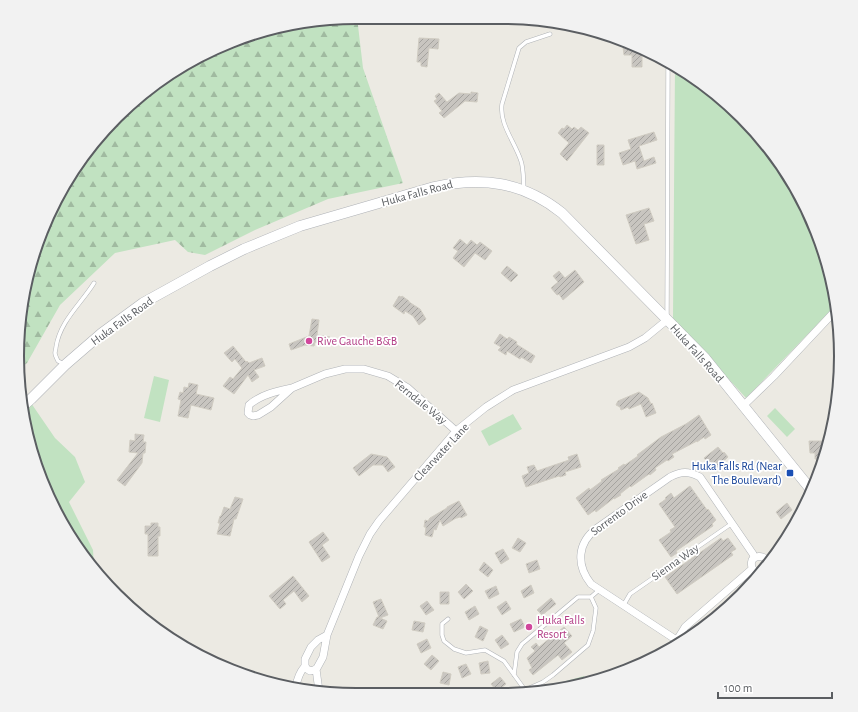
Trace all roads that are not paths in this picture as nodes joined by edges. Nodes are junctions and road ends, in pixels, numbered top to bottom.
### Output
1 (550, 34) dead end
2 (668, 68) edge
3 (524, 190) junction
4 (94, 283) dead end
5 (831, 315) edge
6 (667, 320) junction
7 (65, 365) junction
8 (292, 388) junction
9 (27, 402) edge
10 (743, 406) junction
11 (456, 431) junction
12 (808, 486) edge
13 (732, 523) junction
14 (754, 558) junction
15 (765, 559) edge
16 (752, 569) junction
17 (755, 571) edge
18 (599, 590) junction
19 (591, 597) junction
20 (624, 606) junction
21 (448, 619) dead end
22 (327, 635) junction
23 (682, 635) edge
24 (676, 639) edge
25 (305, 666) junction
26 (316, 669) junction
27 (514, 675) junction
28 (297, 683) edge
29 (318, 686) edge
30 (533, 686) edge
31 (521, 687) edge

1 - 3 lane
2 - 6 lane
3 - 6 street, Huka Falls Road
3 - 7 street, Huka Falls Road
4 - 7 lane
5 - 10 street
6 - 10 street, Huka Falls Road
6 - 11 street, Clearwater Lane
7 - 9 street, Huka Falls Road
8 - 8 street, Ferndale Way
8 - 11 street, Ferndale Way
10 - 12 street, Huka Falls Road
11 - 22 street, Clearwater Lane
13 - 14 street, Sorrento Drive
13 - 18 street, Sorrento Drive
13 - 20 lane, Sienna Way
14 - 15 street
14 - 16 street
16 - 17 street
16 - 23 street
18 - 19 lane
18 - 20 street, Sorrento Drive
19 - 27 lane
19 - 30 lane
20 - 24 street, Sorrento Drive
21 - 27 lane
22 - 25 street
22 - 26 street, Clearwater Lane
25 - 26 street
25 - 28 street
26 - 29 street
27 - 31 lane

